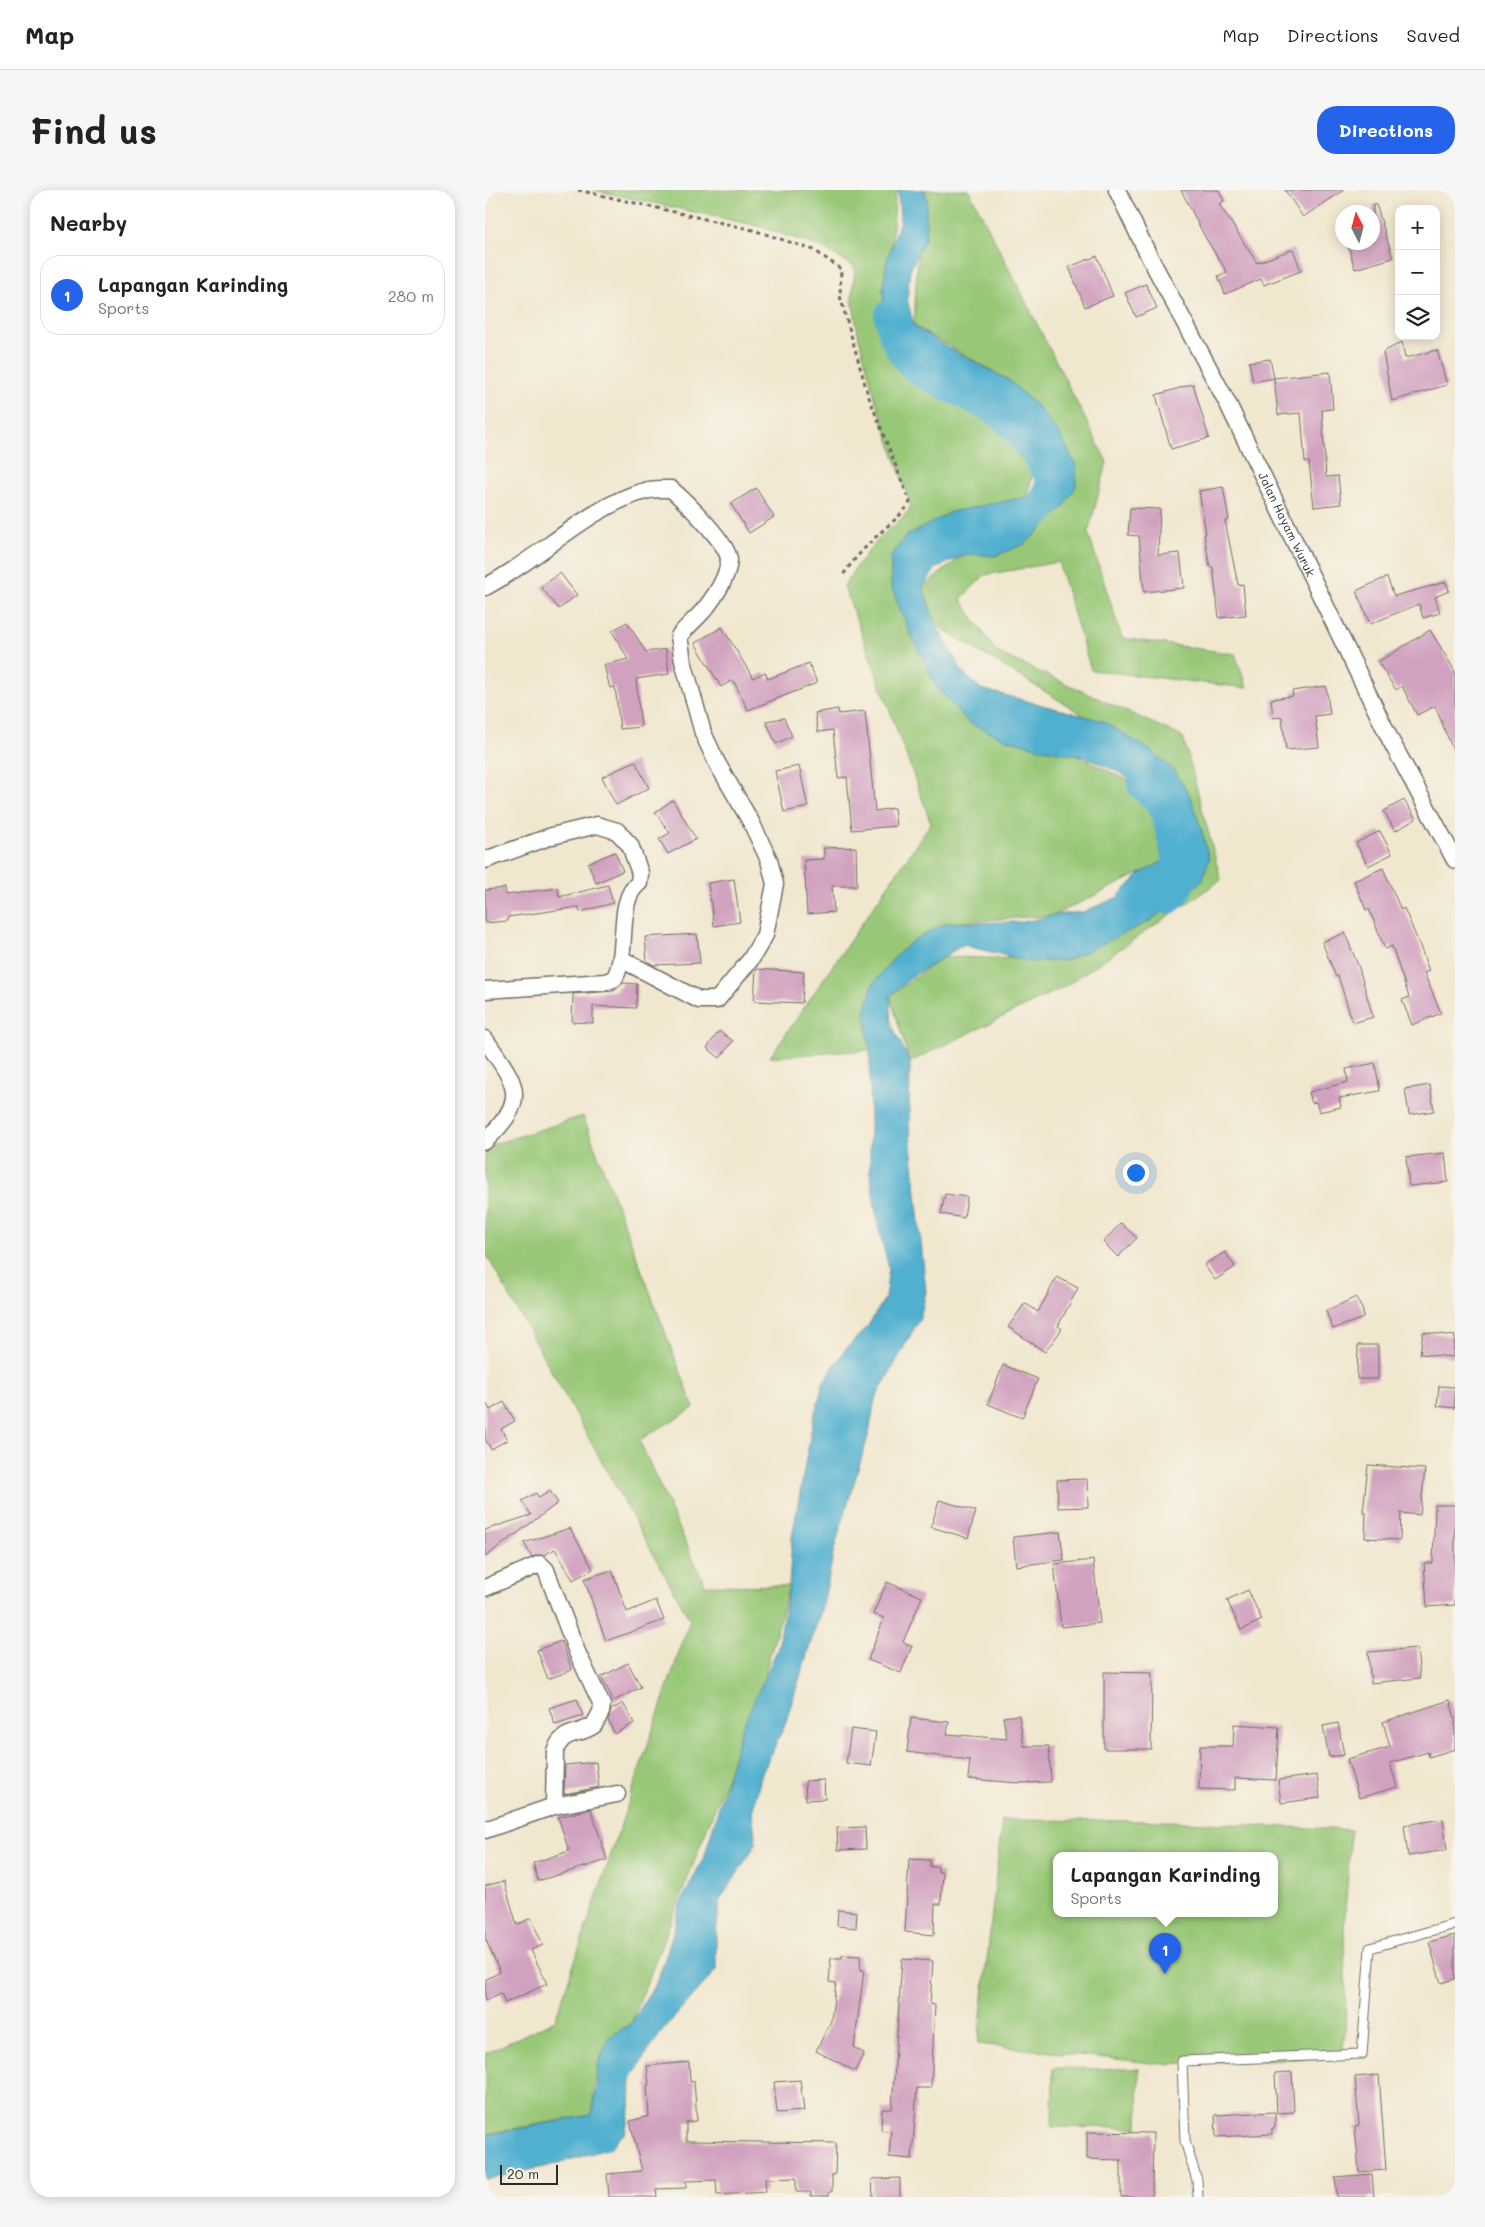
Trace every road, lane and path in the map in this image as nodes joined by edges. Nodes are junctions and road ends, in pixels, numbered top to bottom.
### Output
1 (578, 190) edge
2 (1117, 190) edge
3 (843, 575) dead end
4 (485, 587) edge
5 (485, 860) edge
6 (1455, 860) edge
7 (621, 959) junction
8 (485, 990) edge
9 (485, 1040) edge
10 (485, 1140) edge
11 (485, 1588) edge
12 (617, 1794) dead end
13 (554, 1806) junction
14 (485, 1830) edge
15 (1455, 1924) edge
16 (1198, 2197) edge

1 - 3 path
2 - 6 street, Jalan Hayam Wuruk
4 - 7 street
5 - 7 street
7 - 8 street
9 - 10 street
11 - 13 street
12 - 13 street
13 - 14 street
15 - 16 lane

